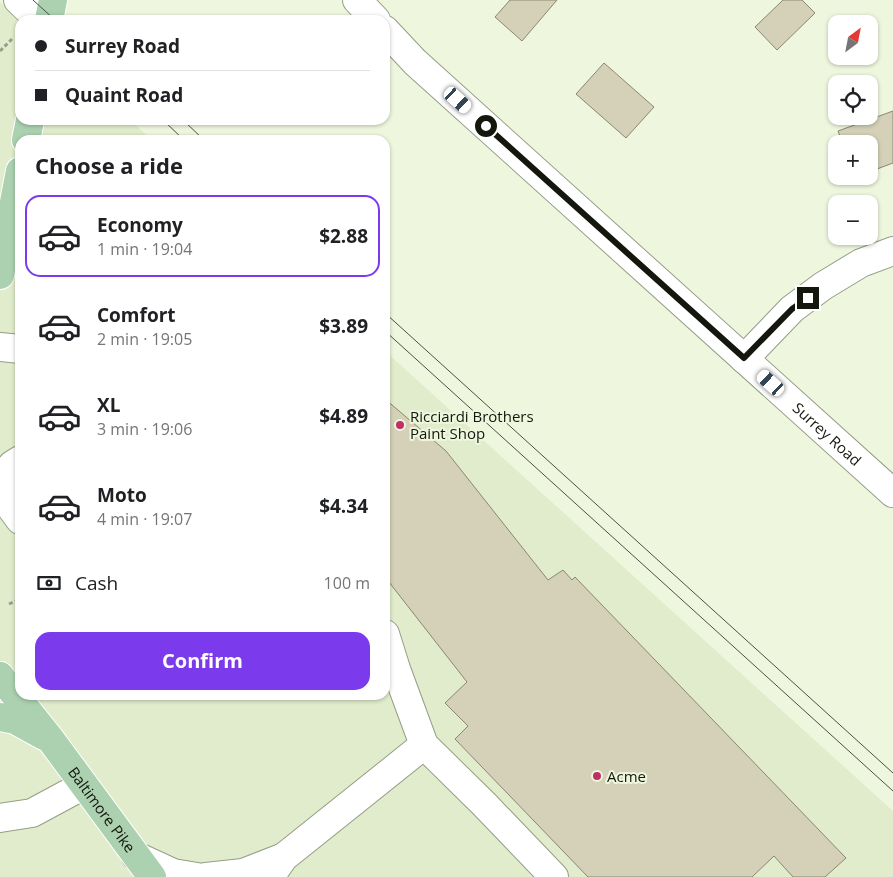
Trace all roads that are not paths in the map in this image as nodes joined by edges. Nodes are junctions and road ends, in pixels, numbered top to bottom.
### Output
1 (18, 0) edge
2 (53, 0) edge
3 (357, 0) edge
4 (34, 15) edge
5 (50, 15) edge
6 (371, 15) edge
7 (390, 35) edge
8 (15, 196) edge
9 (893, 251) edge
10 (1, 267) edge
11 (0, 347) edge
12 (15, 348) edge
13 (744, 358) junction
14 (15, 463) edge
15 (893, 494) edge
16 (15, 514) edge
17 (390, 650) edge
18 (0, 676) edge
19 (15, 694) edge
20 (20, 700) edge
21 (0, 717) edge
22 (52, 740) junction
23 (424, 745) junction
24 (84, 785) junction
25 (0, 818) edge
26 (144, 867) edge
27 (277, 867) edge
28 (198, 877) edge
29 (206, 877) edge
30 (554, 877) edge

1 - 4 street
2 - 5 main road
3 - 6 street
7 - 13 street, Surrey Road
8 - 10 main road
9 - 13 street
11 - 12 street
13 - 15 street, Surrey Road
14 - 16 street
17 - 23 street
18 - 19 main road, Baltimore Pike
20 - 22 main road, Baltimore Pike
21 - 22 main road
22 - 24 main road, Baltimore Pike
23 - 27 street
23 - 30 street
24 - 25 street
24 - 26 main road, Baltimore Pike
26 - 28 street
27 - 29 street

